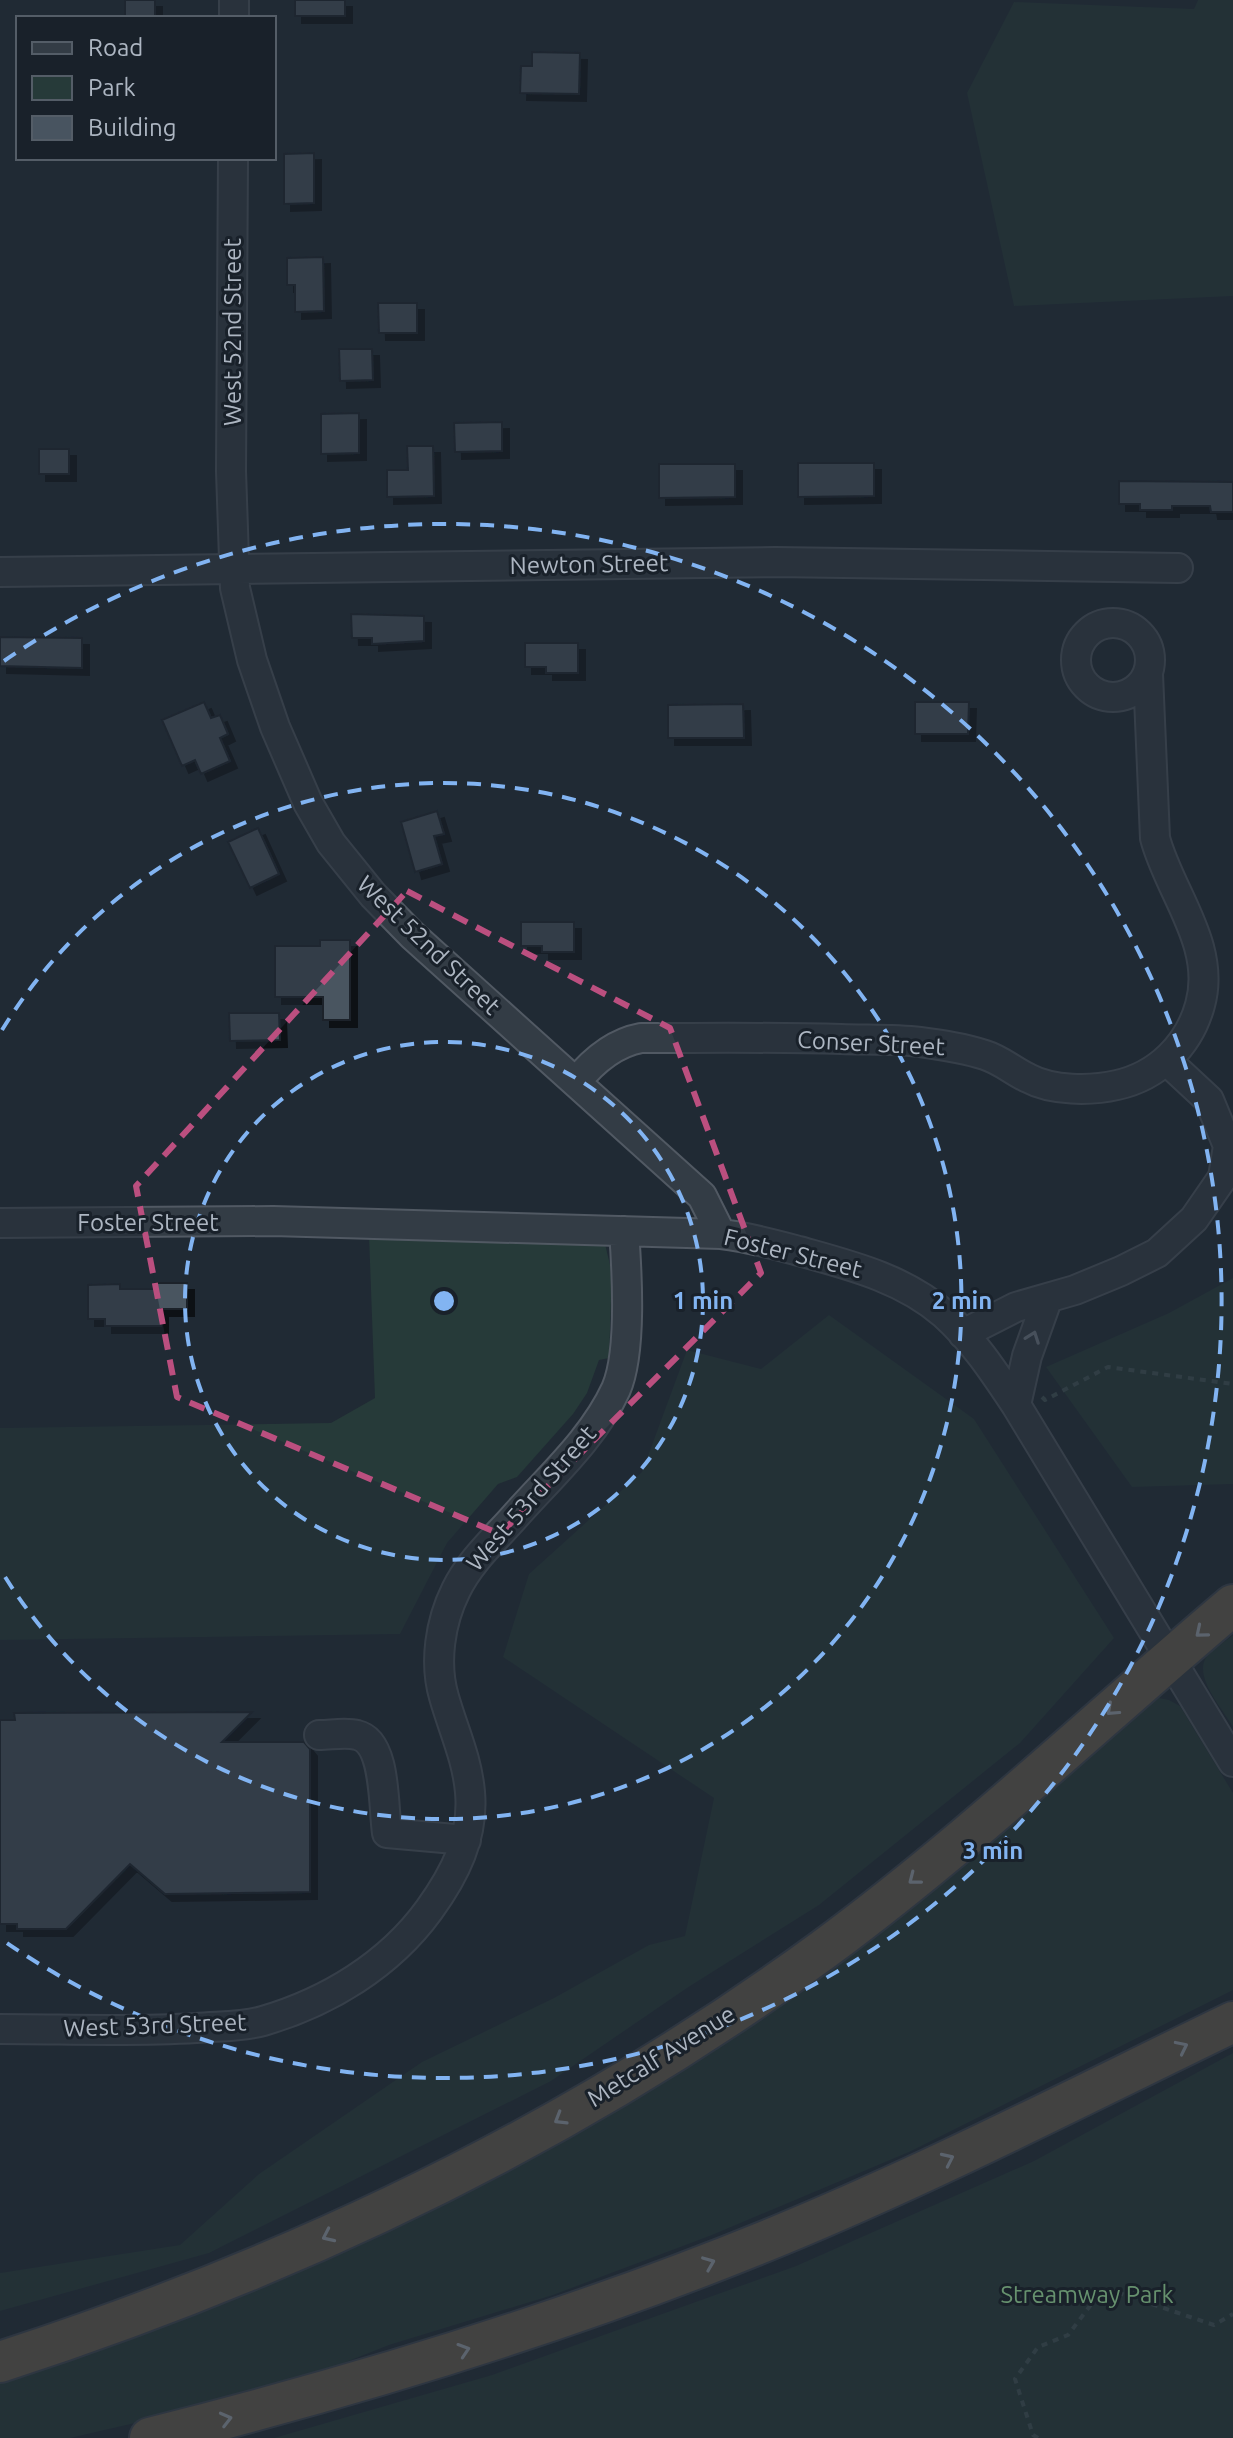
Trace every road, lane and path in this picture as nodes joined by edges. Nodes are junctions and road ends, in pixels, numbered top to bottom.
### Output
1 (233, 160) edge
2 (233, 568) junction
3 (1178, 568) dead end
4 (0, 572) edge
5 (1148, 674) dead end
6 (1167, 1061) junction
7 (576, 1082) junction
8 (0, 1223) edge
9 (624, 1231) junction
10 (721, 1234) junction
11 (1047, 1300) junction
12 (963, 1334) junction
13 (1023, 1376) junction
14 (1233, 1384) edge
15 (1016, 1405) junction
16 (1233, 1605) edge
17 (1170, 1658) junction
18 (319, 1735) dead end
19 (1233, 1762) edge
20 (466, 1840) junction
21 (1233, 2022) edge
22 (0, 2029) edge
23 (1233, 2314) edge
24 (0, 2362) edge
25 (150, 2438) edge
26 (1038, 2438) edge

1 - 2 street, West 52nd Street
2 - 3 street, Newton Street
2 - 4 street, Newton Street
2 - 7 street, West 52nd Street
5 - 6 street, Conser Street
6 - 7 street, Conser Street
6 - 11 street
7 - 10 street, West 52nd Street
8 - 9 street, Foster Street
9 - 10 street, Foster Street
9 - 20 street, West 53rd Street
10 - 12 street, Foster Street
11 - 12 street
13 -> 11 street
12 - 15 street, Foster Street
13 - 14 path
13 - 15 street
15 - 17 street, Foster Street
16 -> 17 highway, Metcalf Avenue
17 - 19 street, Foster Street
17 -> 24 highway, Metcalf Avenue
18 - 20 street
20 - 22 street, West 53rd Street
25 -> 21 highway
23 - 26 path

